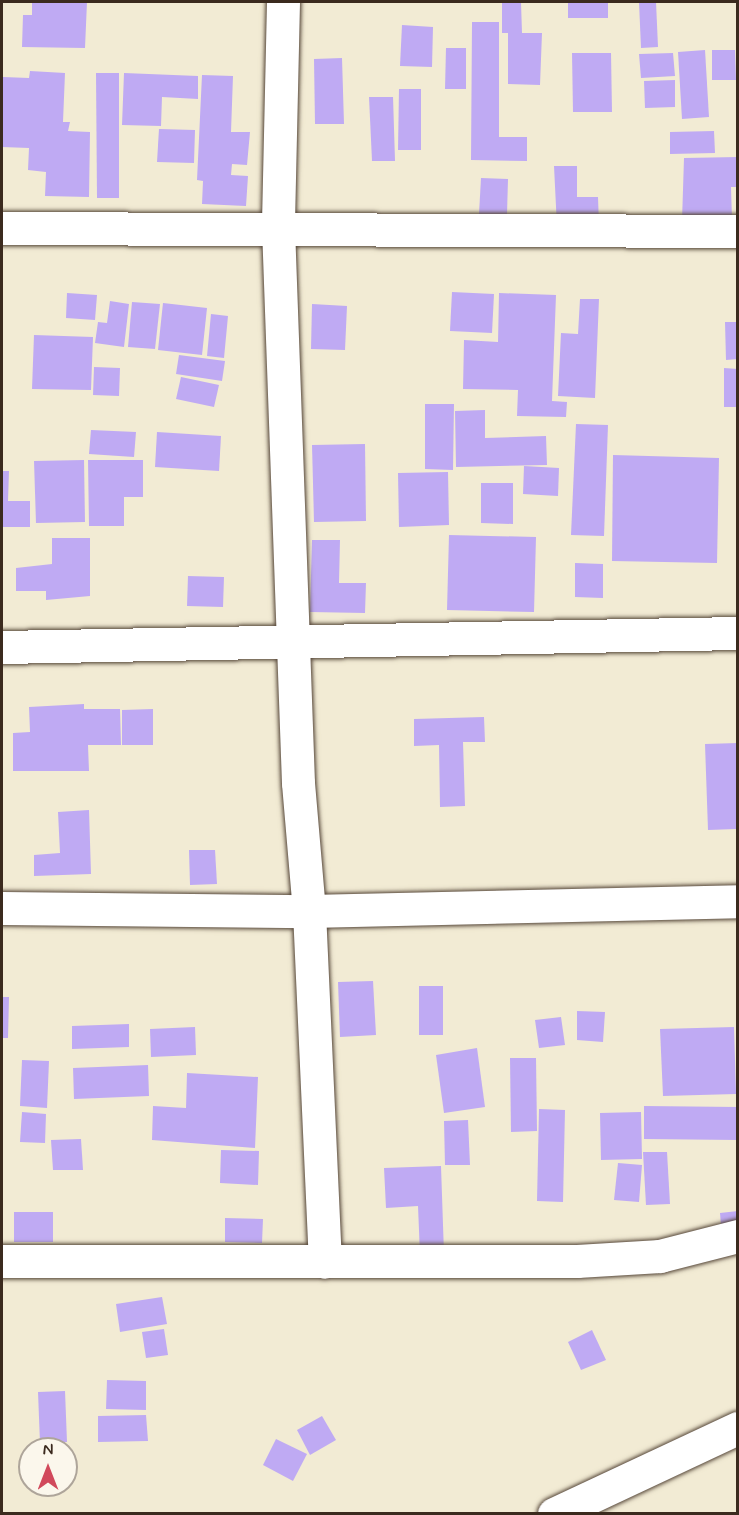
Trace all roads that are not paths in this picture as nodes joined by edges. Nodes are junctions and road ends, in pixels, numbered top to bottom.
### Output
1 (283, 2) edge
2 (278, 227) junction
3 (2, 228) edge
4 (738, 231) edge
5 (738, 633) edge
6 (292, 643) junction
7 (2, 647) edge
8 (738, 901) edge
9 (2, 909) edge
10 (309, 911) junction
11 (738, 1236) edge
12 (2, 1261) edge
13 (325, 1262) junction
14 (738, 1428) edge
15 (554, 1514) edge

1 - 2 street
2 - 3 street
2 - 4 street
2 - 6 street
5 - 6 street
6 - 7 street
6 - 10 street
8 - 10 street
9 - 10 street
10 - 13 street
11 - 13 street
12 - 13 street
14 - 15 street

